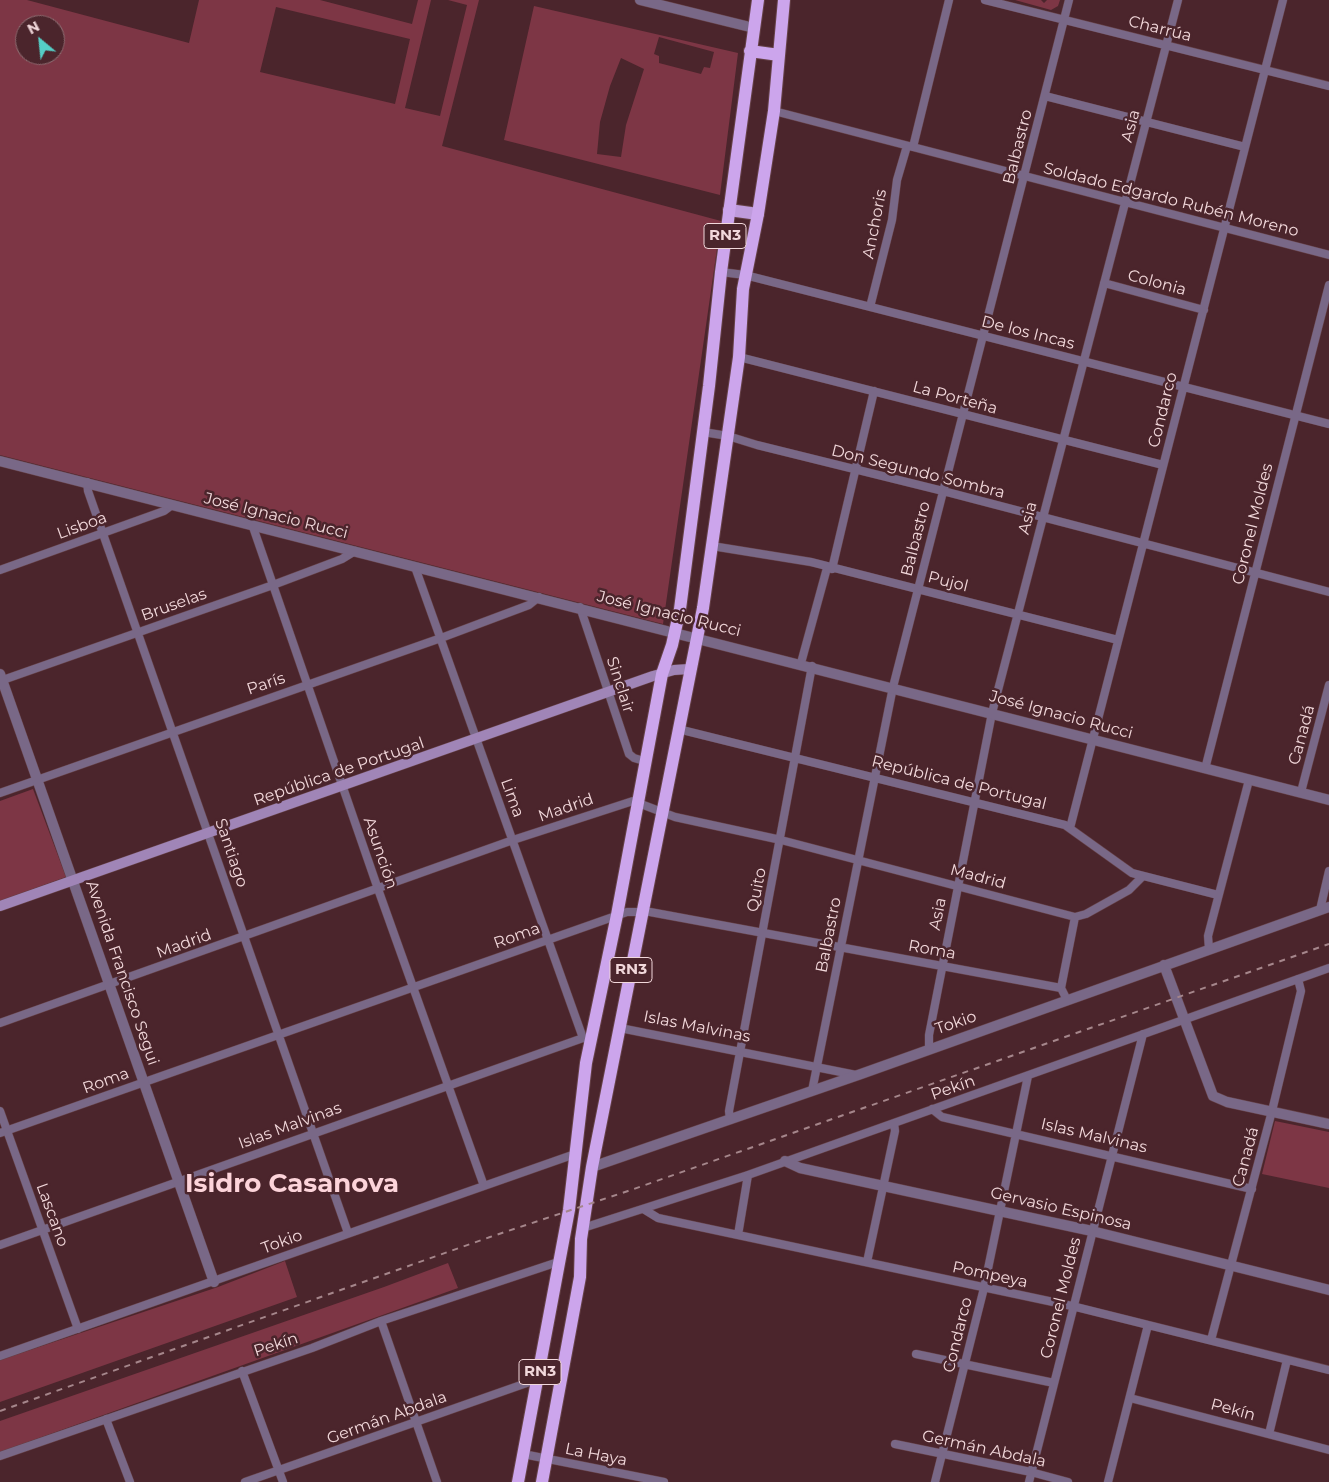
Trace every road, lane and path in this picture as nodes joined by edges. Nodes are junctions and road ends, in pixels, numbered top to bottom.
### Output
1 (640, 0) edge
2 (758, 0) edge
3 (784, 0) edge
4 (949, 0) edge
5 (985, 0) edge
6 (1069, 0) edge
7 (1178, 0) edge
8 (1283, 0) edge
9 (1064, 20) junction
10 (754, 28) junction
11 (1166, 45) junction
12 (750, 51) junction
13 (779, 55) junction
14 (1266, 70) junction
15 (1329, 86) edge
16 (1045, 96) junction
17 (774, 111) junction
18 (1146, 122) junction
19 (910, 147) junction
20 (1246, 147) junction
21 (1024, 177) junction
22 (1125, 202) junction
23 (728, 210) junction
24 (758, 214) junction
25 (1225, 229) junction
26 (1329, 255) edge
27 (720, 272) junction
28 (745, 275) junction
29 (1104, 283) junction
30 (1329, 285) edge
31 (870, 307) junction
32 (1204, 310) junction
33 (984, 336) junction
34 (739, 357) junction
35 (1084, 361) junction
36 (1183, 387) junction
37 (874, 391) junction
38 (963, 414) junction
39 (1295, 415) junction
40 (1329, 424) edge
41 (705, 432) junction
42 (728, 436) junction
43 (1064, 440) junction
44 (0, 460) edge
45 (1164, 464) junction
46 (856, 470) junction
47 (87, 482) junction
48 (943, 491) junction
49 (172, 505) junction
50 (1043, 517) junction
51 (253, 527) junction
52 (104, 533) junction
53 (1143, 543) junction
54 (712, 546) junction
55 (355, 551) junction
56 (415, 567) junction
57 (830, 568) junction
58 (0, 570) edge
59 (1256, 572) junction
60 (273, 585) junction
61 (918, 588) junction
62 (1329, 592) edge
63 (539, 597) junction
64 (580, 607) junction
65 (1018, 614) junction
66 (138, 633) junction
67 (675, 633) junction
68 (441, 638) junction
69 (697, 638) junction
70 (1118, 640) junction
71 (801, 663) junction
72 (812, 666) junction
73 (689, 669) junction
74 (662, 674) junction
75 (1, 678) edge
76 (307, 684) junction
77 (1329, 685) edge
78 (892, 687) junction
79 (608, 692) junction
80 (992, 713) junction
81 (678, 729) junction
82 (174, 731) junction
83 (477, 739) junction
84 (1093, 739) junction
85 (794, 757) junction
86 (644, 761) junction
87 (1205, 769) junction
88 (874, 776) junction
89 (38, 780) junction
90 (1249, 780) junction
91 (342, 787) junction
92 (1301, 792) junction
93 (0, 793) edge
94 (1329, 800) edge
95 (974, 801) junction
96 (636, 802) junction
97 (661, 813) junction
98 (1070, 828) junction
99 (210, 833) junction
100 (513, 840) junction
101 (781, 840) junction
102 (857, 859) junction
103 (1329, 871) edge
104 (1143, 876) junction
105 (74, 880) junction
106 (958, 886) junction
107 (378, 889) junction
108 (1218, 895) junction
109 (0, 906) edge
110 (1324, 908) edge
111 (642, 911) junction
112 (617, 915) junction
113 (1075, 917) junction
114 (763, 933) junction
115 (245, 936) junction
116 (548, 940) junction
117 (841, 946) junction
118 (1209, 949) junction
119 (1164, 965) junction
120 (942, 966) junction
121 (1329, 968) edge
122 (1298, 979) junction
123 (110, 985) junction
124 (414, 988) junction
125 (1060, 988) junction
126 (1067, 1000) junction
127 (1184, 1020) junction
128 (0, 1023) edge
129 (620, 1028) junction
130 (1143, 1034) junction
131 (280, 1035) junction
132 (587, 1039) junction
133 (928, 1048) junction
134 (741, 1050) junction
135 (817, 1066) junction
136 (856, 1075) junction
137 (1028, 1076) junction
138 (144, 1082) junction
139 (449, 1086) junction
140 (812, 1091) junction
141 (932, 1109) junction
142 (0, 1110) edge
143 (1272, 1112) junction
144 (730, 1120) junction
145 (894, 1123) junction
146 (1329, 1124) edge
147 (3, 1132) edge
148 (315, 1133) junction
149 (1016, 1133) junction
150 (575, 1154) junction
151 (1112, 1155) junction
152 (785, 1161) junction
153 (592, 1167) junction
154 (748, 1175) junction
155 (179, 1183) junction
156 (484, 1186) junction
157 (883, 1187) junction
158 (1252, 1189) junction
159 (645, 1210) junction
160 (1000, 1211) junction
161 (583, 1228) junction
162 (42, 1230) junction
163 (1092, 1231) junction
164 (348, 1233) junction
165 (738, 1235) junction
166 (0, 1245) edge
167 (561, 1261) junction
168 (867, 1262) junction
169 (1232, 1265) junction
170 (214, 1282) junction
171 (984, 1288) junction
172 (1329, 1290) edge
173 (1072, 1306) junction
174 (381, 1321) junction
175 (1148, 1325) junction
176 (78, 1329) junction
177 (1211, 1340) junction
178 (916, 1354) dead end
179 (0, 1356) edge
180 (1287, 1360) junction
181 (965, 1365) junction
182 (1329, 1370) edge
183 (242, 1371) junction
184 (538, 1379) junction
185 (1054, 1383) junction
186 (1130, 1398) junction
187 (106, 1419) junction
188 (416, 1422) junction
189 (1269, 1434) junction
190 (895, 1444) dead end
191 (1329, 1450) edge
192 (523, 1454) junction
193 (942, 1454) junction
194 (0, 1456) edge
195 (547, 1459) junction
196 (279, 1471) junction
197 (1031, 1472) junction
198 (130, 1482) edge
199 (246, 1482) edge
200 (283, 1482) edge
201 (437, 1482) edge
202 (518, 1482) edge
203 (542, 1482) edge
204 (664, 1482) edge
205 (935, 1482) edge
206 (1029, 1482) edge
207 (1068, 1482) edge
208 (1108, 1482) edge

1 - 10 street
2 - 10 highway, RN3
3 - 13 highway, RN3
4 - 19 street, Anchoris
5 - 9 street, Charrúa
6 - 9 street, Balbastro
7 - 11 street, Asia
8 - 14 street, Condarco
9 - 11 street, Charrúa
9 - 16 street, Balbastro
10 - 12 highway, RN3
11 - 14 street, Charrúa
11 - 18 street, Asia
12 - 13 highway
12 - 23 highway, RN3
13 - 17 highway, RN3
14 - 15 street, Charrúa
14 - 20 street, Condarco
16 - 18 street
16 - 21 street, Balbastro
17 - 19 street, Soldado Edgardo Rubén Moreno
17 - 24 highway, RN3
18 - 20 street
18 - 22 street, Asia
19 - 21 street, Soldado Edgardo Rubén Moreno
19 - 31 street, Anchoris
20 - 25 street, Condarco
21 - 22 street, Soldado Edgardo Rubén Moreno
21 - 33 street, Balbastro
22 - 25 street, Soldado Edgardo Rubén Moreno
22 - 29 street, Asia
23 - 24 main road
23 - 27 highway, RN3
24 - 28 highway, RN3
25 - 26 street, Soldado Edgardo Rubén Moreno
25 - 32 street, Condarco
27 - 28 street, De los Incas
27 - 41 highway, RN3
28 - 31 street, De los Incas
28 - 34 highway, RN3
29 - 32 street, Colonia
29 - 35 street, Asia
30 - 39 street, Coronel Moldes
31 - 33 street, De los Incas
32 - 36 street, Condarco
33 - 35 street, De los Incas
33 - 38 street, Balbastro
34 - 37 street, La Porteña
34 - 42 highway, RN3
35 - 36 street, De los Incas
35 - 43 street, Asia
36 - 39 street, De los Incas
36 - 45 street, Condarco
37 - 38 street, La Porteña
37 - 46 street
38 - 43 street, La Porteña
38 - 48 street, Balbastro
39 - 40 street, De los Incas
39 - 59 street, Coronel Moldes
41 - 42 street, Don Segundo Sombra
41 - 67 highway, RN3
42 - 46 street, Don Segundo Sombra
42 - 54 highway, RN3
43 - 45 street, La Porteña
43 - 50 street, Asia
44 - 47 street, José Ignacio Rucci
45 - 53 street, Condarco
46 - 48 street, Don Segundo Sombra
46 - 57 street
47 - 49 street, José Ignacio Rucci
47 - 52 street, Santiago
48 - 50 street, Don Segundo Sombra
48 - 61 street, Balbastro
49 - 51 street, José Ignacio Rucci
49 - 52 street, Lisboa
50 - 53 street, Don Segundo Sombra
50 - 65 street, Asia
51 - 55 street, José Ignacio Rucci
51 - 60 street, Asunción
52 - 58 street, Lisboa
52 - 66 street, Santiago
53 - 59 street, Don Segundo Sombra
53 - 70 street, Condarco
54 - 57 street, Pujol
54 - 69 highway, RN3
55 - 56 street, José Ignacio Rucci
55 - 60 street, Bruselas
56 - 63 street, José Ignacio Rucci
56 - 68 street, Lima
57 - 61 street, Pujol
57 - 71 street
59 - 62 street, Don Segundo Sombra
59 - 87 street, Coronel Moldes
60 - 66 street, Bruselas
60 - 76 street, Asunción
61 - 65 street, Pujol
61 - 78 street, Balbastro
63 - 64 street, José Ignacio Rucci
63 - 68 street, París
64 - 67 street, José Ignacio Rucci
64 - 79 street, Sinclair
65 - 70 street, Pujol
65 - 80 street, Asia
66 - 75 street, Bruselas
66 - 82 street, Santiago
67 - 69 street, José Ignacio Rucci
67 - 74 highway, RN3
68 - 76 street, París
68 - 83 street, Lima
69 - 71 street, José Ignacio Rucci
69 - 73 highway, RN3
70 - 84 street, Condarco
71 - 72 street, José Ignacio Rucci
72 - 78 street, José Ignacio Rucci
72 - 85 street, Quito
73 - 74 main road, República de Portugal
73 - 81 highway, RN3
74 - 79 main road, República de Portugal
74 - 86 highway, RN3
75 - 89 street, Avenida Francisco Segui
76 - 82 street, París
76 - 91 street, Asunción
77 - 92 street, Canadá
78 - 80 street, José Ignacio Rucci
78 - 88 street, Balbastro
79 - 83 main road, República de Portugal
79 - 86 street, Sinclair
80 - 84 street, José Ignacio Rucci
80 - 95 street, Asia
81 - 85 street, República de Portugal
81 - 97 highway, RN3
82 - 89 street, París
82 - 99 street, Santiago
83 - 91 main road, República de Portugal
83 - 100 street, Lima
84 - 87 street, José Ignacio Rucci
84 - 98 street, Condarco
85 - 88 street, República de Portugal
85 - 101 street, Quito
86 - 96 highway, RN3
87 - 90 street, José Ignacio Rucci
88 - 95 street, República de Portugal
88 - 102 street, Balbastro
89 - 93 street, París
89 - 105 street, Avenida Francisco Segui
90 - 92 street, José Ignacio Rucci
90 - 108 street
91 - 99 main road, República de Portugal
91 - 107 street, Asunción
92 - 94 street, José Ignacio Rucci
95 - 98 street, República de Portugal
95 - 106 street, Asia
96 - 97 street, Madrid
96 - 100 street, Madrid
96 - 112 highway, RN3
97 - 101 street, Madrid
97 - 111 highway, RN3
98 - 104 street, República de Portugal
99 - 105 main road, República de Portugal
99 - 115 street, Santiago
100 - 107 street, Madrid
100 - 116 street, Lima
101 - 102 street, Madrid
101 - 114 street, Quito
102 - 106 street, Madrid
102 - 117 street, Balbastro
103 - 110 street
104 - 108 street, República de Portugal
104 - 113 street
105 - 109 main road, República de Portugal
105 - 123 street, Avenida Francisco Segui
106 - 113 street, Madrid
106 - 120 street, Asia
107 - 115 street, Madrid
107 - 124 street, Asunción
108 - 118 street
110 - 118 street, Tokio
111 - 112 street, Roma
111 - 114 street, Roma
111 - 129 highway, RN3
112 - 116 street, Roma
112 - 132 highway, RN3
113 - 125 street
114 - 117 street, Roma
114 - 134 street, Quito
115 - 123 street, Madrid
115 - 131 street, Santiago
116 - 124 street, Roma
116 - 132 street, Lima
117 - 120 street, Roma
117 - 135 street, Balbastro
118 - 119 street, Tokio
119 - 126 street, Tokio
119 - 127 street
120 - 125 street, Roma
120 - 133 street, Asia
121 - 122 street, Pekín
122 - 127 street, Pekín
122 - 143 street, Canadá
123 - 128 street, Madrid
123 - 138 street, Avenida Francisco Segui
124 - 131 street, Roma
124 - 139 street, Asunción
125 - 126 street
126 - 133 street, Tokio
127 - 130 street, Pekín
127 - 143 street
129 - 134 street, Islas Malvinas
129 - 153 highway, RN3
130 - 137 street, Pekín
130 - 151 street, Coronel Moldes
131 - 138 street, Roma
131 - 148 street, Santiago
132 - 139 street, Islas Malvinas
132 - 150 highway, RN3
133 - 136 street, Tokio
134 - 135 street, Islas Malvinas
134 - 144 street, Quito
135 - 136 street, Islas Malvinas
135 - 140 street, Balbastro
136 - 140 street, Tokio
137 - 141 street, Pekín
137 - 149 street, Condarco
138 - 147 street, Roma
138 - 155 street, Avenida Francisco Segui
139 - 148 street, Islas Malvinas
139 - 156 street, Asunción
140 - 144 street, Tokio
141 - 145 street, Pekín
141 - 149 street, Islas Malvinas
142 - 147 street, Lascano
143 - 146 street
143 - 158 street, Canadá
144 - 153 street, Tokio
145 - 152 street, Pekín
145 - 157 street
147 - 162 street, Lascano
148 - 155 street, Islas Malvinas
148 - 164 street, Santiago
149 - 151 street, Islas Malvinas
149 - 160 street, Condarco
150 - 156 street, Tokio
150 - 167 highway, RN3
151 - 158 street, Islas Malvinas
151 - 163 street, Coronel Moldes
152 - 154 street, Pekín
152 - 157 street, Gervasio Espinosa
153 - 161 highway, RN3
154 - 159 street, Pekín
154 - 165 street
155 - 162 street, Islas Malvinas
155 - 170 street, Avenida Francisco Segui
156 - 164 street, Tokio
157 - 160 street, Gervasio Espinosa
157 - 168 street
158 - 169 street, Canadá
159 - 161 street, Pekín
159 - 165 street, Pompeya
160 - 163 street, Gervasio Espinosa
160 - 171 street, Condarco
161 - 195 highway, RN3
162 - 166 street, Islas Malvinas
162 - 176 street, Lascano
163 - 169 street, Gervasio Espinosa
163 - 173 street, Coronel Moldes
164 - 170 street, Tokio
165 - 168 street, Pompeya
167 - 174 street, Pekín
167 - 184 highway, RN3
168 - 171 street, Pompeya
169 - 172 street, Gervasio Espinosa
169 - 177 street, Canadá
170 - 176 street, Tokio
171 - 173 street, Pompeya
171 - 181 street, Condarco
173 - 175 street, Pompeya
173 - 185 street, Coronel Moldes
174 - 183 street, Pekín
174 - 188 street
175 - 177 street, Pompeya
175 - 186 street
176 - 179 street, Tokio
177 - 180 street, Pompeya
178 - 181 street
180 - 182 street, Pompeya
180 - 189 street
181 - 185 street
181 - 193 street, Condarco
183 - 187 street, Pekín
183 - 196 street
184 - 188 street, Germán Abdala
184 - 192 highway, RN3
185 - 197 street, Coronel Moldes
186 - 189 street, Pekín
186 - 208 street
187 - 194 street, Pekín
187 - 198 street
188 - 196 street, Germán Abdala
188 - 201 street
189 - 191 street, Pekín
190 - 193 street, Germán Abdala
192 - 195 street, La Haya
192 - 202 highway, RN3
193 - 197 street, Germán Abdala
193 - 205 street, Condarco
195 - 203 highway, RN3
195 - 204 street, La Haya
196 - 199 street, Germán Abdala
196 - 200 street
197 - 206 street, Coronel Moldes
197 - 207 street, Germán Abdala

